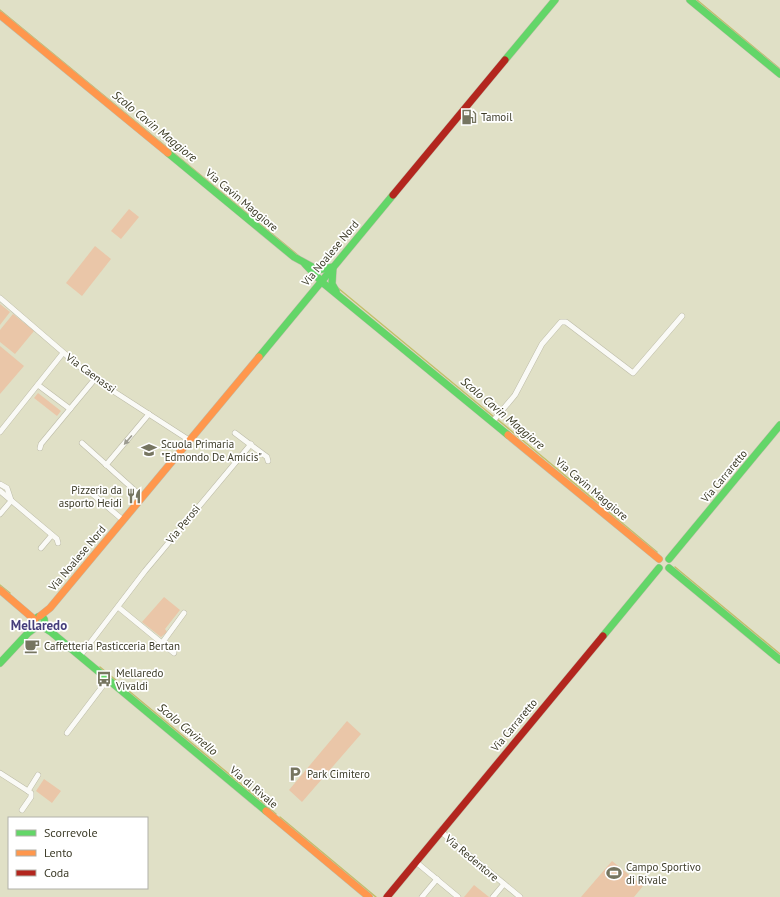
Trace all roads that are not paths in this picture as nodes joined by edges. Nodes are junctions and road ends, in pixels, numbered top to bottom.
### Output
1 (555, 0) edge
2 (690, 0) edge
3 (0, 15) edge
4 (780, 74) edge
5 (305, 264) junction
6 (333, 267) junction
7 (318, 270) junction
8 (322, 280) junction
9 (332, 284) junction
10 (337, 293) junction
11 (0, 298) edge
12 (682, 316) dead end
13 (63, 353) junction
14 (93, 378) junction
15 (38, 385) junction
16 (70, 409) junction
17 (149, 414) junction
18 (495, 418) junction
19 (780, 425) edge
20 (0, 432) edge
21 (235, 433) dead end
22 (189, 440) junction
23 (82, 443) dead end
24 (251, 444) junction
25 (40, 448) dead end
26 (268, 461) dead end
27 (106, 465) junction
28 (0, 484) edge
29 (0, 491) edge
30 (90, 492) dead end
31 (142, 497) junction
32 (11, 501) junction
33 (0, 514) edge
34 (123, 520) junction
35 (52, 535) junction
36 (58, 543) dead end
37 (41, 548) dead end
38 (659, 559) junction
39 (669, 559) junction
40 (659, 568) junction
41 (669, 568) junction
42 (0, 590) edge
43 (118, 607) junction
44 (184, 613) dead end
45 (39, 621) junction
46 (162, 643) junction
47 (174, 653) dead end
48 (80, 656) junction
49 (780, 660) edge
50 (0, 663) edge
51 (108, 679) junction
52 (67, 733) dead end
53 (0, 773) edge
54 (38, 776) dead end
55 (28, 791) junction
56 (22, 810) dead end
57 (440, 832) junction
58 (416, 862) junction
59 (437, 879) junction
60 (504, 884) junction
61 (369, 897) edge
62 (387, 897) edge
63 (422, 897) edge
64 (458, 897) edge
65 (493, 897) edge
66 (520, 897) edge

1 - 6 street, Via Noalese Nord
2 - 4 street
3 - 5 street, Via Cavin Maggiore
5 - 7 street, Via Cavin Maggiore
5 - 8 street, Via Cavin Maggiore
6 - 7 street
6 - 8 street, Via Noalese Nord
6 - 9 street
7 - 8 street, Via Cavin Maggiore
8 - 9 street, Via Cavin Maggiore
8 - 10 street, Via Cavin Maggiore
8 - 22 street, Via Noalese Nord
9 - 10 street, Via Cavin Maggiore
10 - 18 street, Via Cavin Maggiore
11 - 13 street, Via Caenassi
12 - 18 street
13 - 14 street, Via Caenassi
13 - 15 street
14 - 16 street
14 - 17 street, Via Caenassi
15 - 16 street
15 - 20 street
16 - 25 street
17 - 22 street, Via Caenassi
17 -> 27 street
18 - 38 street, Via Cavin Maggiore
19 - 39 street, Via Carraretto
21 - 24 street
22 - 31 street, Via Noalese Nord
23 - 27 street
24 - 26 street
24 - 43 street, Via Perosi
27 - 31 street
28 - 32 street
29 - 32 street
30 - 34 street
31 - 34 street, Via Noalese Nord
32 - 33 street
32 - 35 street
34 - 45 street, Via Noalese Nord
35 - 36 street
35 - 37 street
38 - 39 street
38 - 40 street
39 - 41 street
40 - 41 street
40 - 57 street, Via Carraretto
41 - 49 street
42 - 45 street
43 - 46 street
43 - 48 street, Via Perosi
44 - 46 street
45 - 48 street, Via di Rivale
45 - 50 street
46 - 47 street
48 - 51 street, Via di Rivale
51 - 52 street
51 - 61 street, Via di Rivale
53 - 55 street
54 - 55 street
55 - 56 street
57 - 58 street, Via Carraretto
57 - 60 street, Via Redentore
58 - 59 street
58 - 62 street, Via Carraretto
59 - 63 street
59 - 64 street
60 - 65 street, Via Redentore
60 - 66 street, Via Redentore

